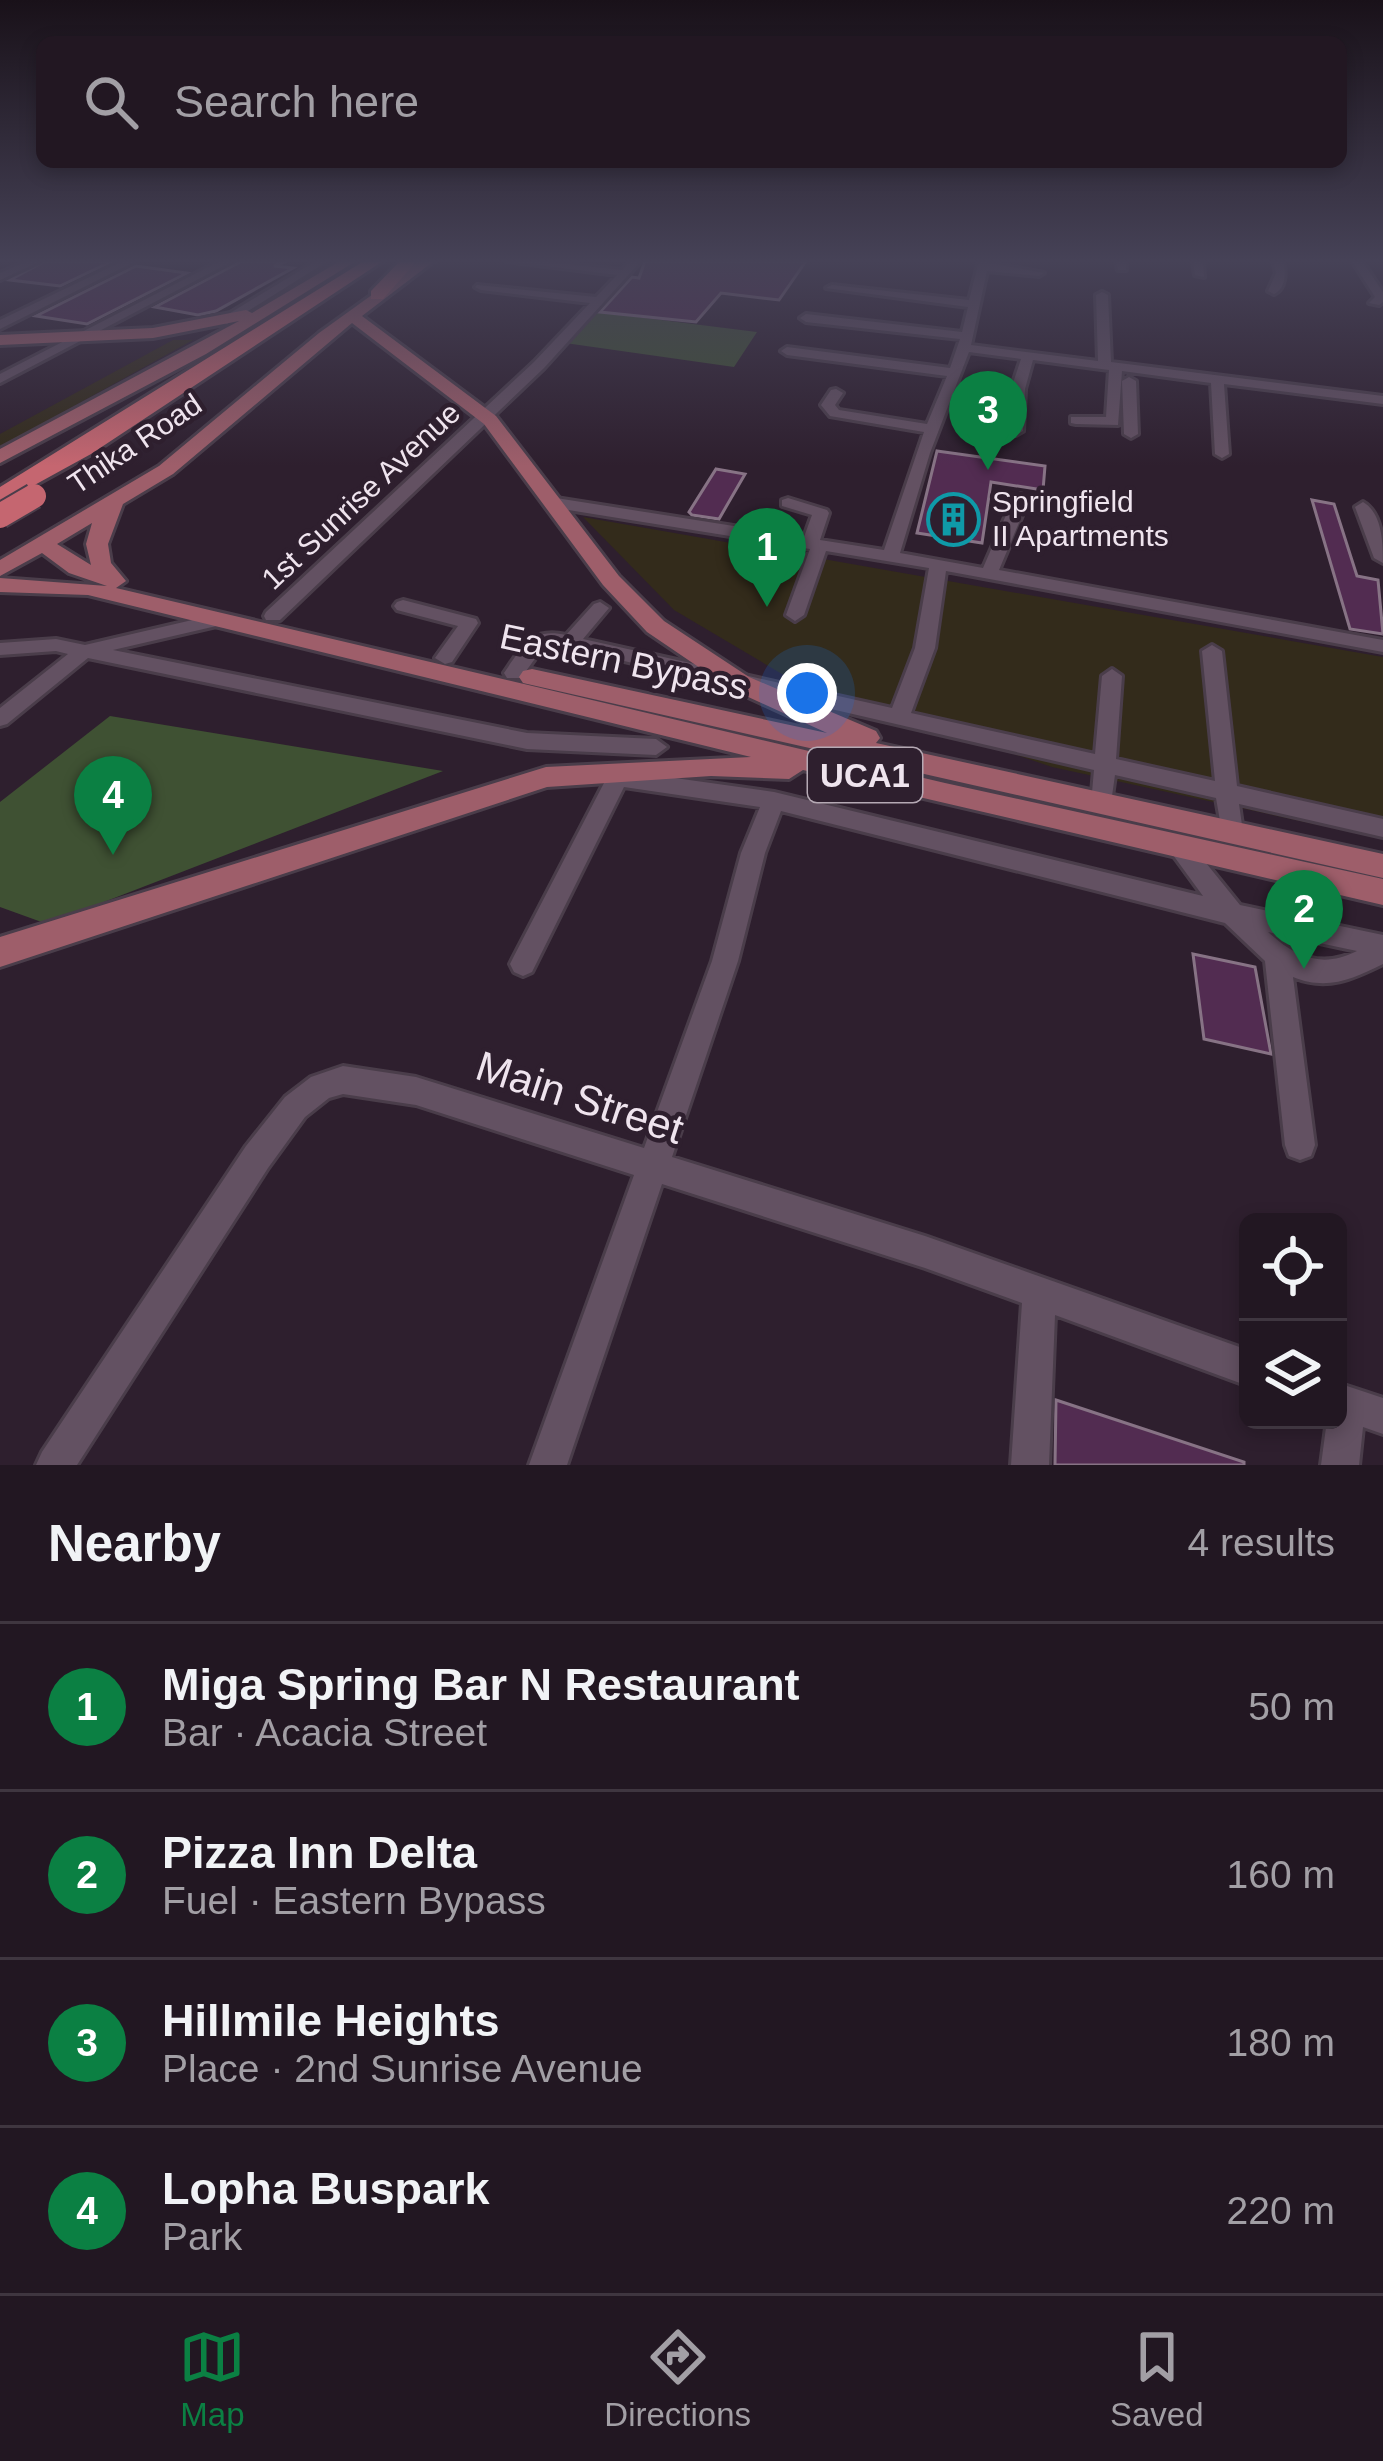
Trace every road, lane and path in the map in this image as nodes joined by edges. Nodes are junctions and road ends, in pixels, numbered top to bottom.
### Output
1 (99, 329) edge
2 (173, 329) edge
3 (234, 329) edge
4 (274, 329) edge
5 (278, 329) edge
6 (335, 329) edge
7 (367, 329) edge
8 (570, 329) edge
9 (881, 329) edge
10 (968, 329) edge
11 (1109, 329) edge
12 (87, 336) junction
13 (0, 340) edge
14 (965, 342) junction
15 (788, 351) dead end
16 (1028, 356) junction
17 (1117, 367) junction
18 (956, 373) junction
19 (0, 379) edge
20 (1217, 380) junction
21 (836, 393) dead end
22 (1383, 400) edge
23 (485, 415) junction
24 (1076, 420) dead end
25 (933, 429) junction
26 (1016, 431) dead end
27 (1131, 434) dead end
28 (1222, 454) dead end
29 (0, 457) edge
30 (0, 497) edge
31 (1021, 500) dead end
32 (116, 501) junction
33 (556, 503) junction
34 (788, 503) dead end
35 (1363, 507) dead end
36 (0, 513) edge
37 (43, 541) junction
38 (815, 545) junction
39 (890, 556) junction
40 (1383, 558) edge
41 (938, 566) junction
42 (0, 569) edge
43 (988, 575) junction
44 (0, 585) edge
45 (118, 589) junction
46 (0, 604) edge
47 (404, 606) dead end
48 (601, 608) dead end
49 (795, 615) dead end
50 (273, 616) junction
51 (218, 620) junction
52 (571, 641) junction
53 (1383, 646) edge
54 (0, 649) edge
55 (84, 651) junction
56 (1212, 651) dead end
57 (445, 658) junction
58 (514, 674) junction
59 (1112, 676) dead end
60 (728, 679) junction
61 (900, 715) junction
62 (0, 719) edge
63 (656, 747) dead end
64 (1109, 764) junction
65 (934, 766) junction
66 (847, 771) junction
67 (602, 775) junction
68 (1229, 793) junction
69 (774, 801) junction
70 (1102, 804) junction
71 (1383, 828) edge
72 (1231, 832) junction
73 (1177, 844) junction
74 (1383, 866) edge
75 (1383, 892) edge
76 (1233, 914) junction
77 (1383, 948) edge
78 (5, 955) edge
79 (1278, 958) junction
80 (523, 964) dead end
81 (1300, 1145) dead end
82 (650, 1167) junction
83 (1039, 1292) junction
84 (1239, 1365) edge
85 (1347, 1404) edge
86 (1383, 1416) edge
87 (1341, 1429) edge
88 (55, 1465) edge
89 (548, 1465) edge
90 (1030, 1465) edge
91 (1340, 1465) edge

1 - 12 street
2 - 12 main road
3 - 29 main road, Thika Road
4 - 30 highway, Thika Road
5 - 36 highway, Thika Road, bridge
6 - 32 main road, Thika Road
7 - 23 main road
8 - 23 street, 1st Sunrise Avenue
9 - 14 street
10 - 14 street
11 - 17 street
12 - 13 main road
12 - 19 street
14 - 16 street
14 - 18 street
15 - 18 street
16 - 17 street
16 - 26 street
17 - 20 street
17 - 24 street
17 - 27 street
18 - 25 street
20 - 22 street
20 - 28 street
21 - 25 street
23 - 33 main road
23 - 50 street, 1st Sunrise Avenue
25 - 39 street
31 - 43 street
32 - 37 main road, Thika Road
32 - 45 main road
33 - 38 street
33 - 60 main road
34 - 38 street
35 - 40 street
36 - 37 main road
37 - 42 main road, Thika Road
37 - 45 main road, UCA1
38 - 39 street
38 - 49 street
39 - 41 street
41 - 43 street
41 - 61 street
43 - 53 street
44 - 45 main road, UCA1
45 - 46 main road
45 - 50 main road, UCA1
45 - 51 main road, UCA1
47 - 57 street
48 - 52 street
50 - 57 main road, Eastern Bypass / UCA1
51 - 55 street
51 - 66 main road, Eastern Bypass / UCA1
52 - 58 street
52 - 60 street
54 - 55 street
55 - 62 street
55 - 63 street
56 - 68 street
57 - 58 main road, Eastern Bypass / UCA1
58 - 65 main road, Eastern Bypass / UCA1
59 - 64 street
60 - 61 street
60 - 65 main road
61 - 64 street
64 - 68 street
64 - 70 street
65 - 70 main road, Eastern Bypass / UCA1
66 - 67 main road
66 - 73 main road, Eastern Bypass / UCA1
67 - 69 street
67 - 78 main road
67 - 80 street
68 - 71 street
68 - 72 street
69 - 76 street
69 - 82 street
70 - 72 main road, Eastern Bypass / UCA1
72 - 74 main road, Eastern Bypass / UCA1
73 - 75 main road, Eastern Bypass / UCA1
73 - 76 street
76 - 77 street
76 - 79 street
77 - 79 street
79 - 81 street
82 - 83 street, Main Street
82 - 88 street, Main Street
82 - 89 street
83 - 84 street, Main Street
83 - 90 street
85 - 86 street
87 - 91 street

